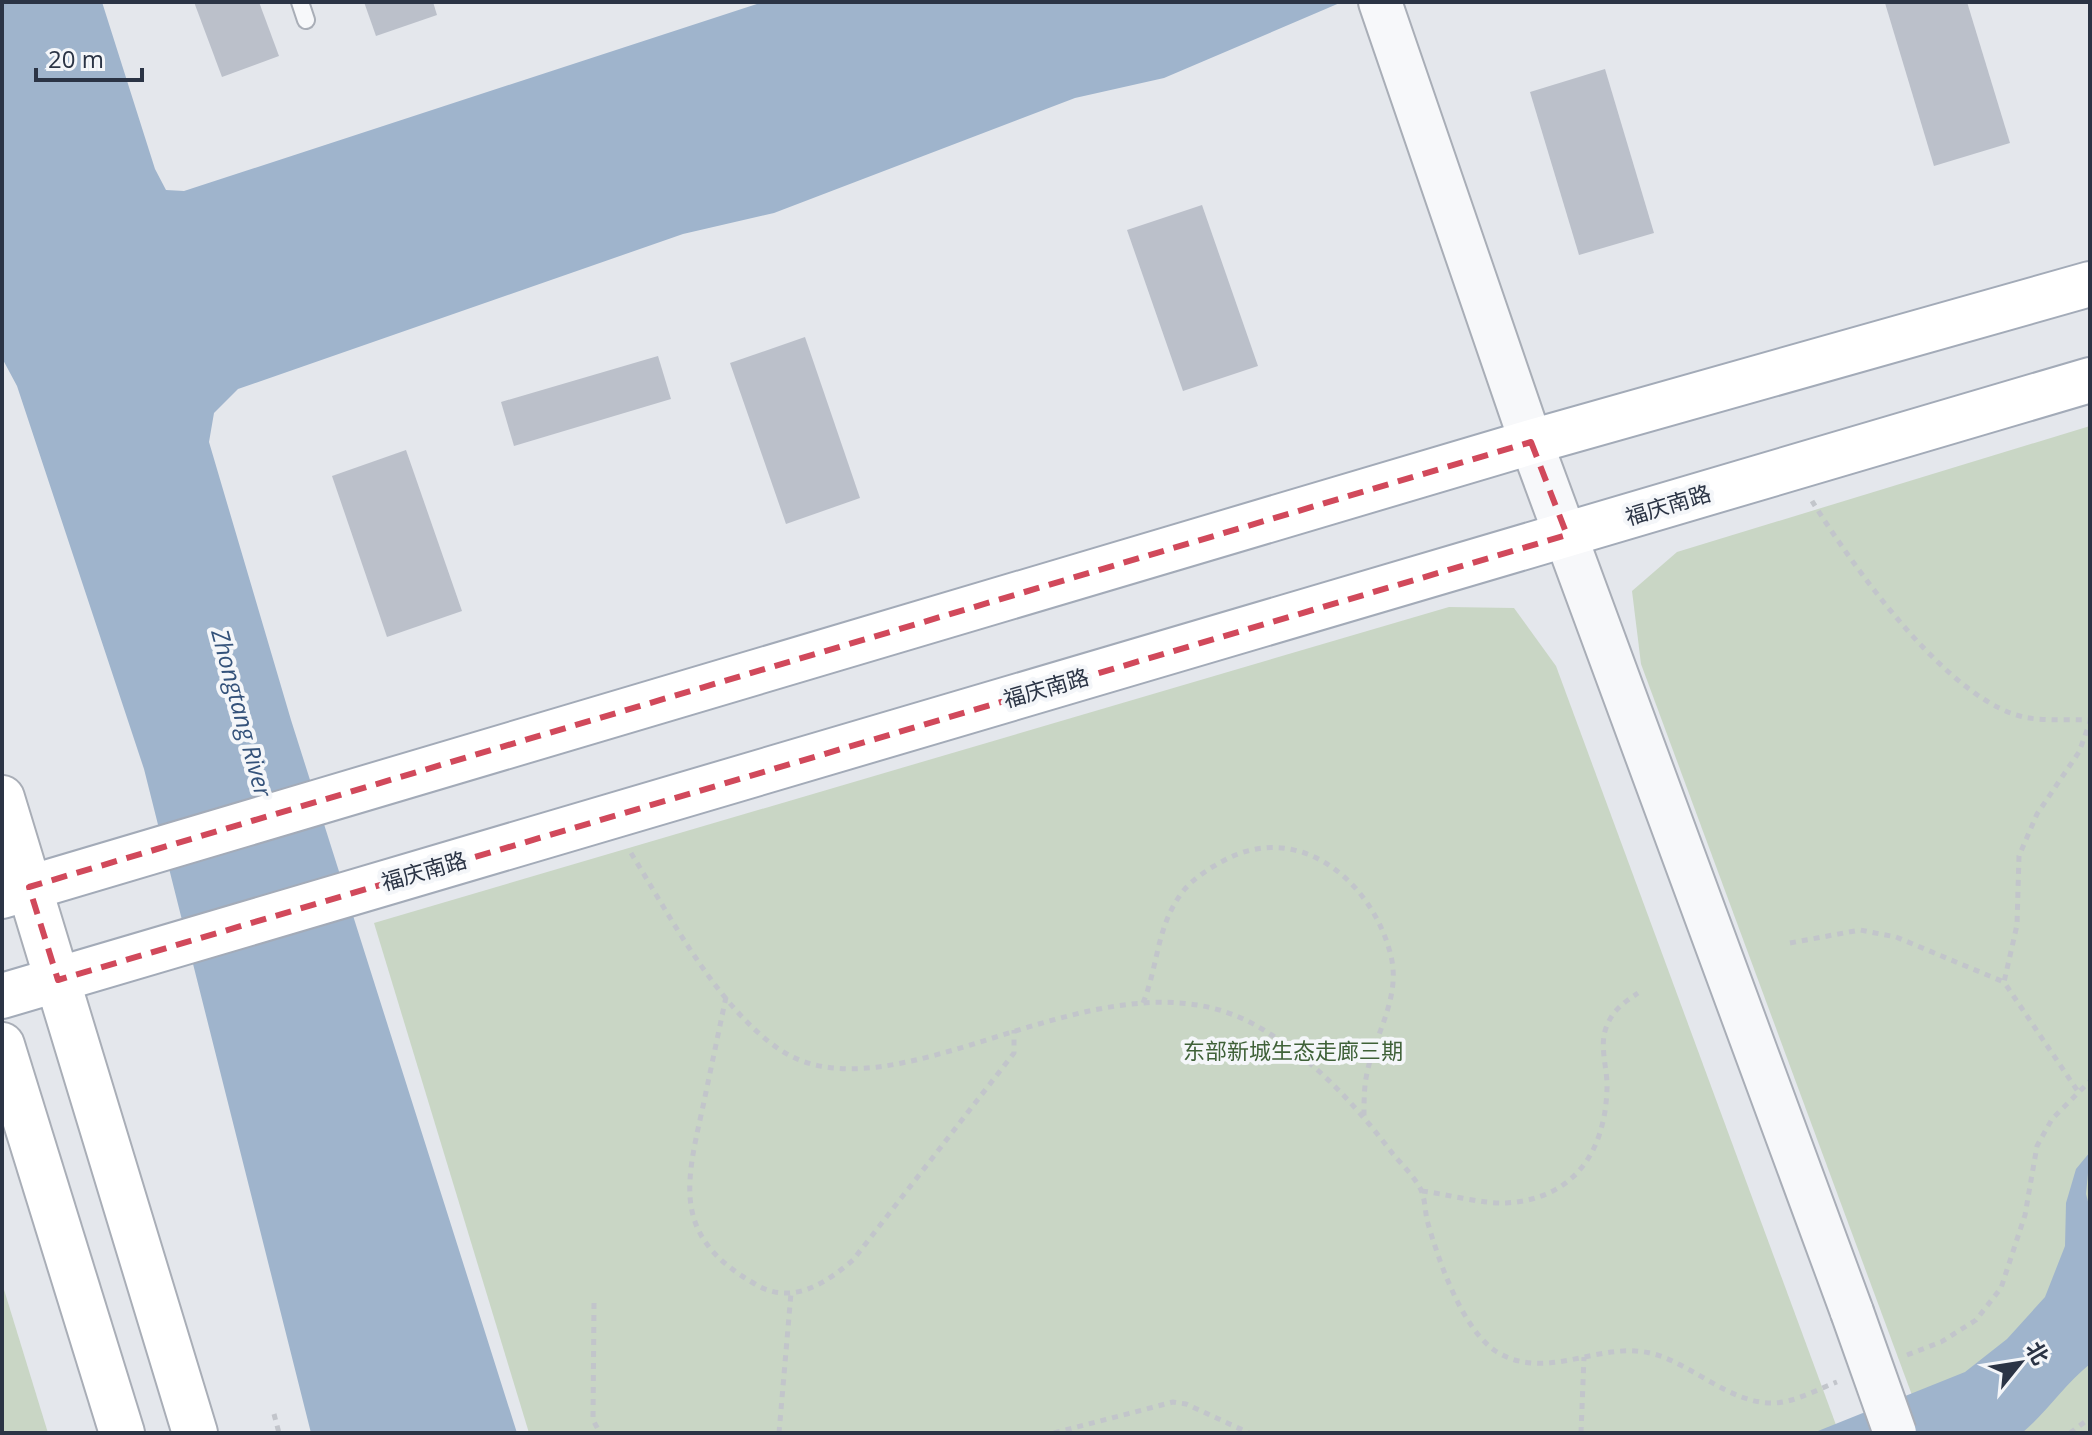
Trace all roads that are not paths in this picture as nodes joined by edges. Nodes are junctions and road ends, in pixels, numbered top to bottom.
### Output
1 (300, 2) edge
2 (1380, 2) edge
3 (306, 20) dead end
4 (2090, 284) edge
5 (2090, 380) edge
6 (1531, 442) junction
7 (1567, 535) junction
8 (2, 798) edge
9 (16, 891) edge
10 (58, 980) junction
11 (2, 996) edge
12 (2, 1045) edge
13 (122, 1433) edge
14 (195, 1433) edge
15 (1895, 1433) edge

1 - 3 lane
2 - 6 street
4 - 6 main road
5 - 7 main road, 福庆南路
6 - 7 street
6 - 9 main road
7 - 10 main road, 福庆南路
7 - 15 street, bridge
8 - 9 main road
9 - 10 main road
10 - 11 main road, 福庆南路
10 - 14 main road
12 - 13 main road

